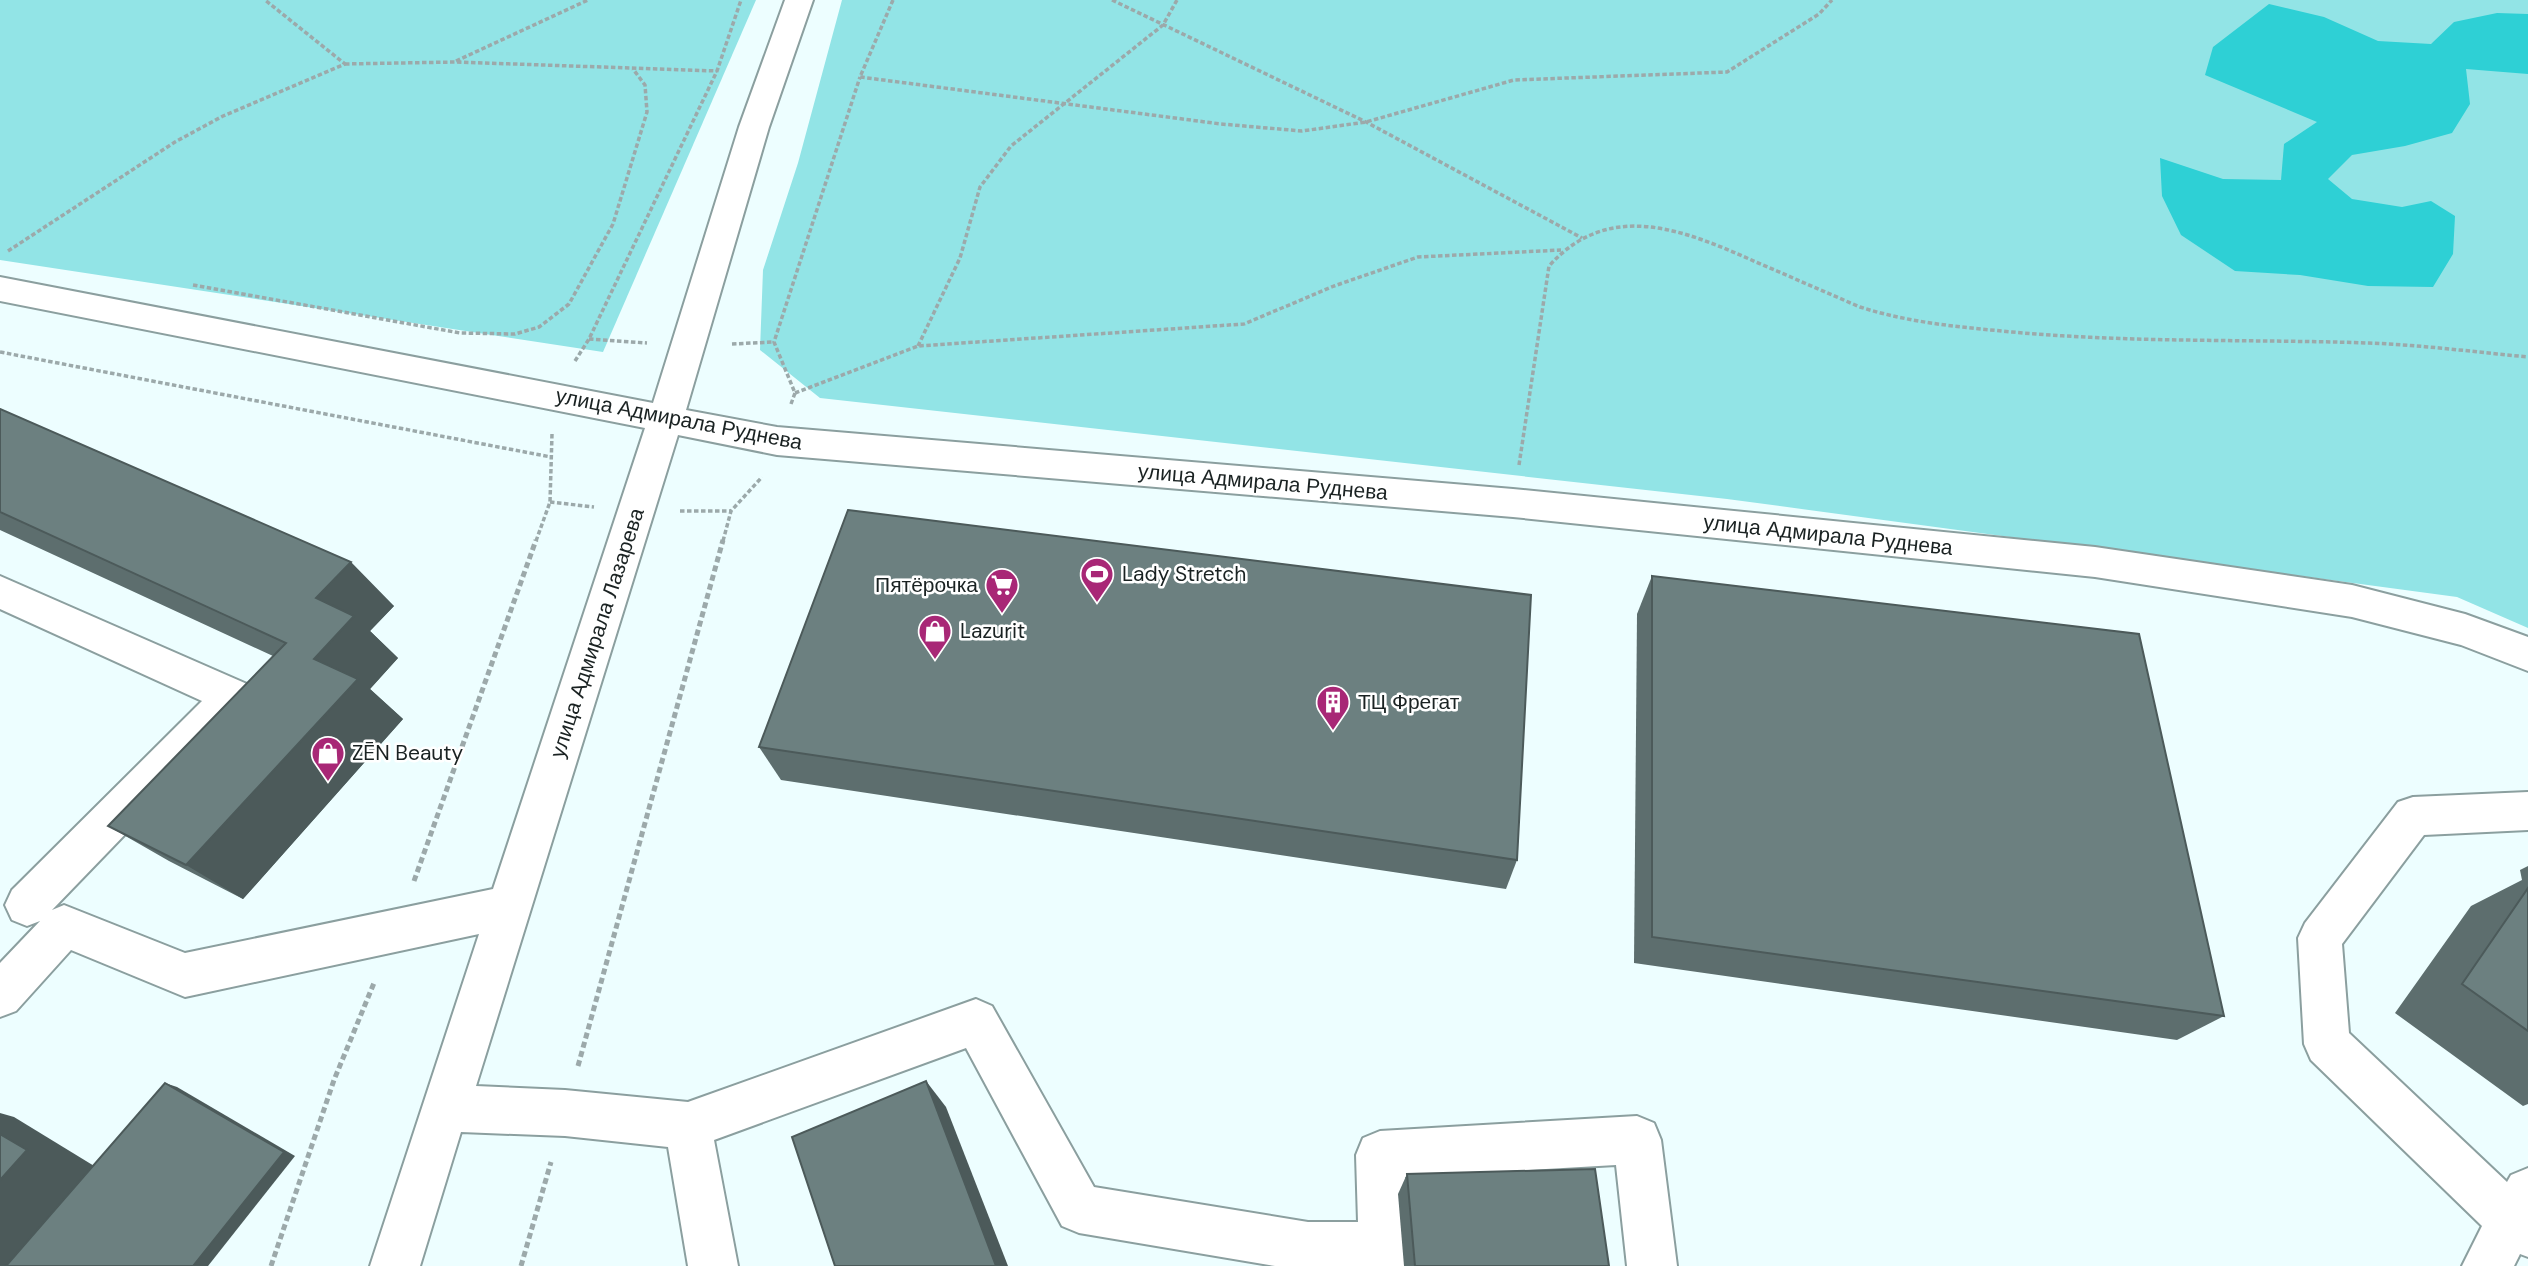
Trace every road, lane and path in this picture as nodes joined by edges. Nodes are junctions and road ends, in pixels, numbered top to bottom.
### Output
1 (265, 0) edge
2 (588, 0) edge
3 (741, 0) edge
4 (799, 0) edge
5 (893, 0) edge
6 (1112, 0) edge
7 (1177, 0) edge
8 (1832, 0) edge
9 (1163, 25) junction
10 (456, 62) junction
11 (345, 64) junction
12 (633, 69) junction
13 (717, 71) junction
14 (860, 77) junction
15 (1066, 104) junction
16 (1366, 122) junction
17 (1582, 238) junction
18 (1562, 250) junction
19 (21, 254) dead end
20 (186, 284) dead end
21 (0, 289) edge
22 (918, 346) junction
23 (0, 352) edge
24 (2528, 356) edge
25 (795, 393) junction
26 (554, 396) junction
27 (667, 419) junction
28 (777, 441) junction
29 (551, 457) junction
30 (1513, 503) junction
31 (0, 592) edge
32 (2528, 654) edge
33 (2528, 811) edge
34 (13, 899) edge
35 (508, 907) junction
36 (64, 926) junction
37 (396, 931) junction
38 (0, 995) edge
39 (446, 1108) junction
40 (565, 1113) junction
41 (688, 1126) junction
42 (2523, 1215) edge
43 (1384, 1256) edge
44 (1306, 1257) edge
45 (271, 1266) edge
46 (395, 1266) edge
47 (522, 1266) edge
48 (713, 1266) edge
49 (1651, 1266) edge
50 (2487, 1266) edge

1 - 11 path
2 - 10 path
3 - 13 path
4 - 27 street, улица Адмирала Лазарева
5 - 14 path
6 - 9 path
7 - 9 path
8 - 16 path
9 - 15 path
9 - 16 path
10 - 11 path
10 - 12 path
11 - 19 path
12 - 13 path
12 - 20 path
13 - 26 path
14 - 15 path
14 - 25 path
15 - 16 path
15 - 22 path
16 - 17 path
17 - 18 path
17 - 24 path
18 - 22 path
18 - 30 path
21 - 26 street, улица Адмирала Руднева
22 - 25 path
23 - 29 path
25 - 28 path
26 - 27 street, улица Адмирала Руднева
26 - 29 path
27 - 28 street, улица Адмирала Руднева
27 - 35 street, улица Адмирала Лазарева
28 - 30 street, улица Адмирала Руднева
28 - 40 path
29 - 37 path
30 - 32 street, улица Адмирала Руднева
31 - 34 street
33 - 42 street
34 - 36 street
35 - 37 street
35 - 39 street, улица Адмирала Лазарева
36 - 37 street
36 - 38 street
37 - 45 path
39 - 40 street
39 - 46 street, улица Адмирала Лазарева
40 - 41 street
40 - 47 path
41 - 44 street
41 - 48 street
42 - 50 street
43 - 44 street
43 - 49 street

